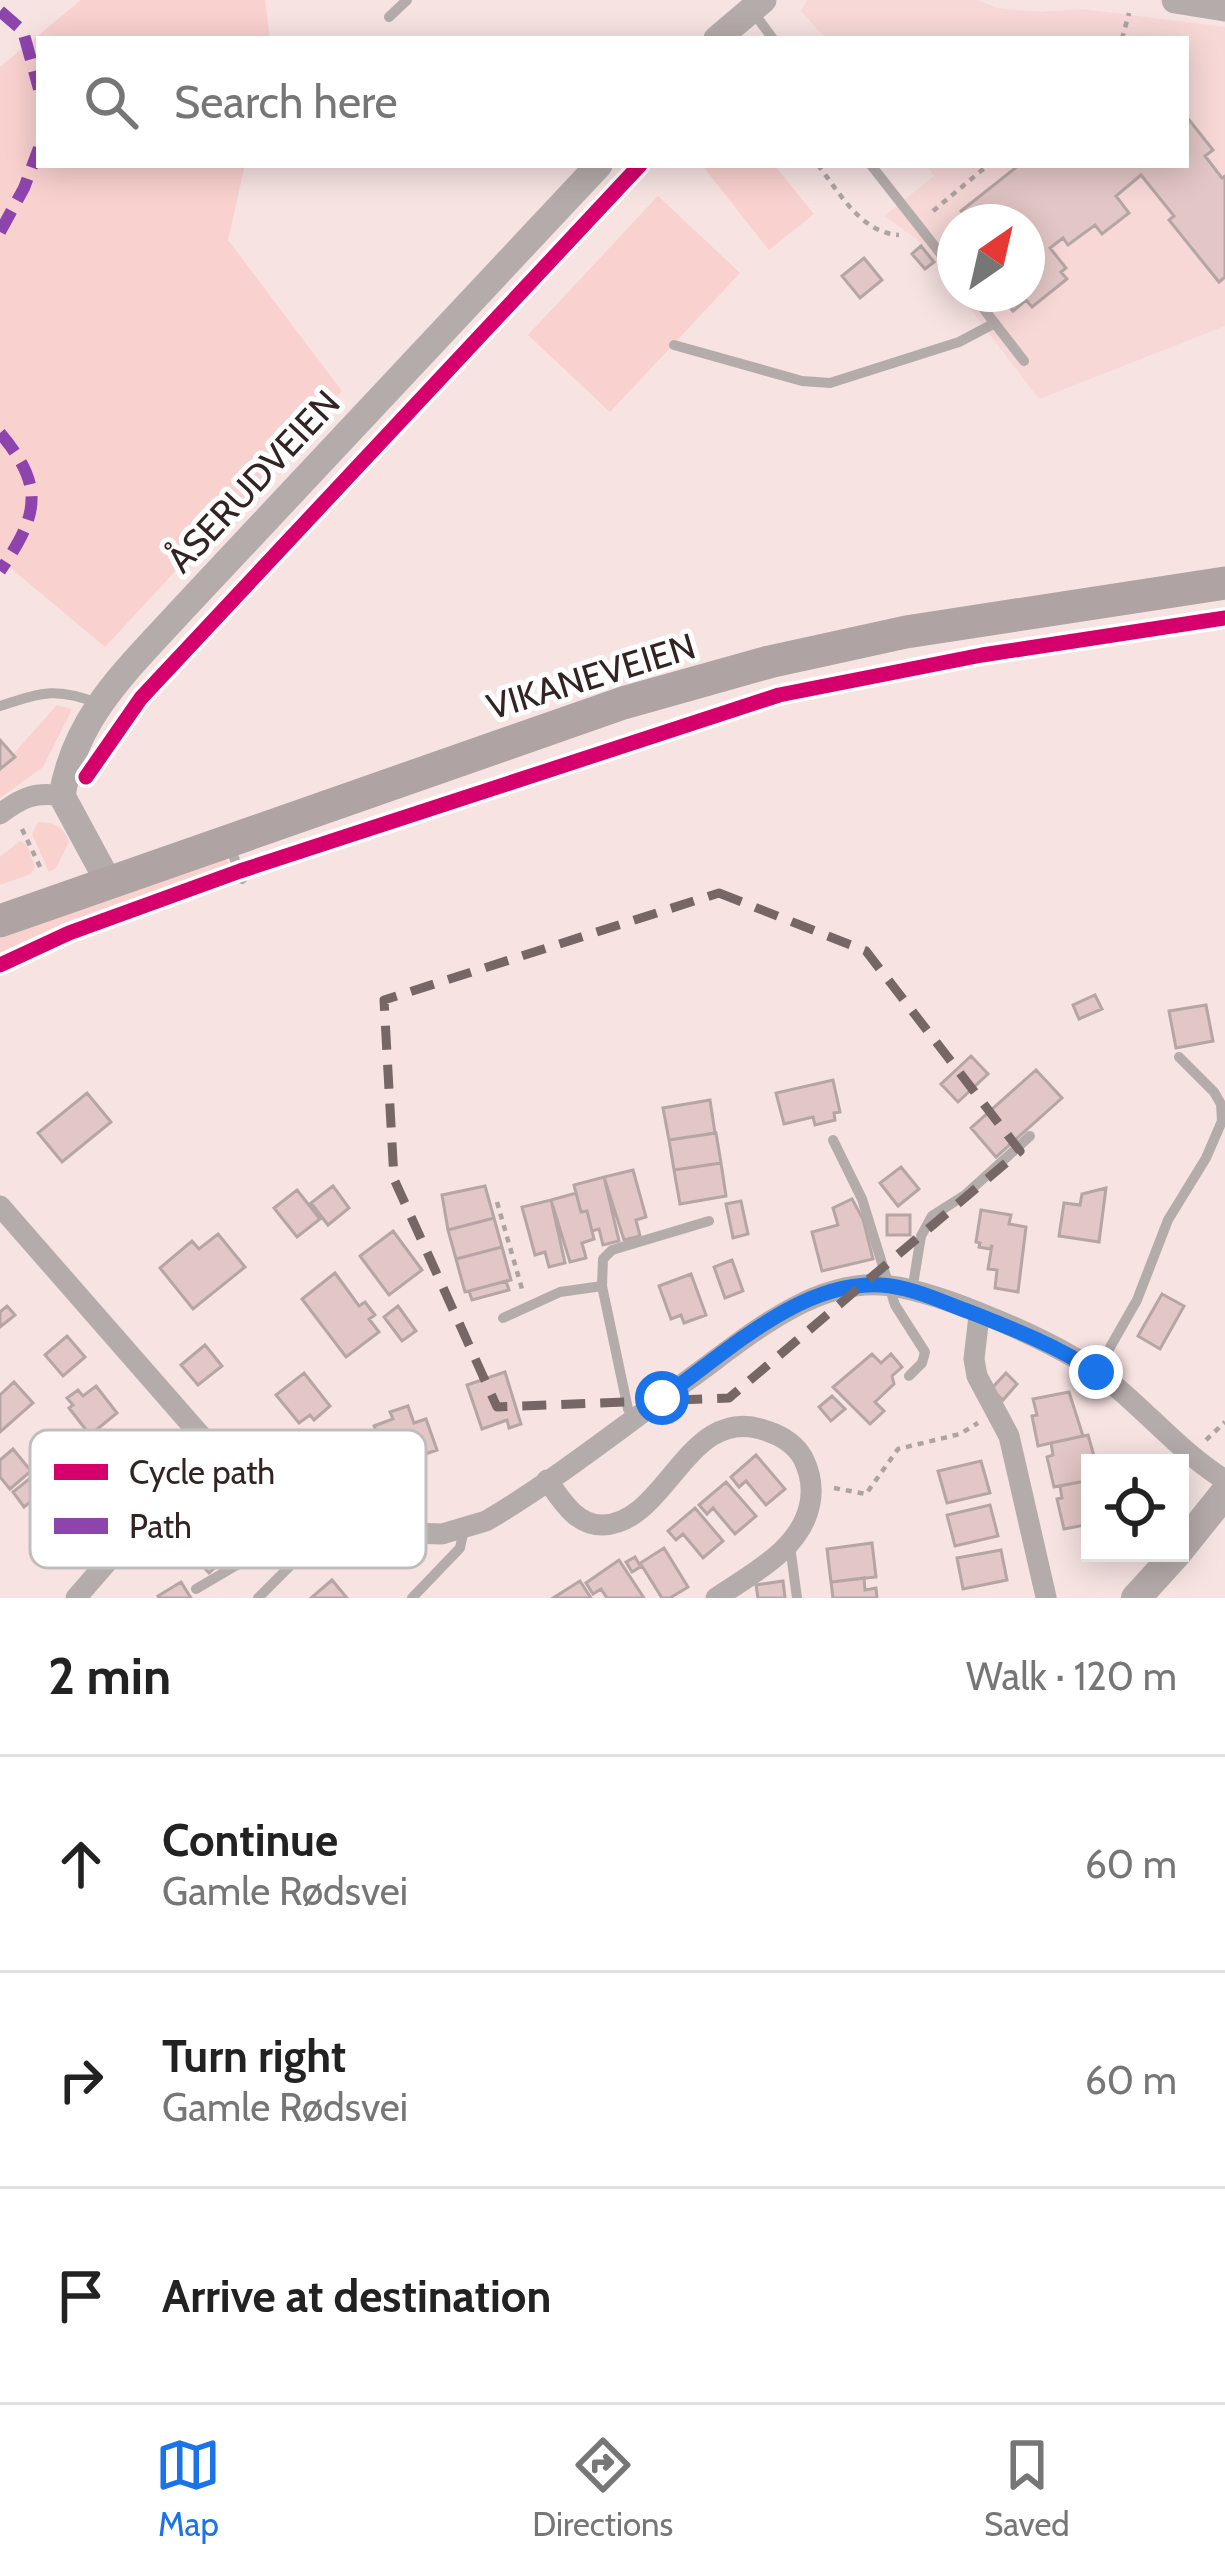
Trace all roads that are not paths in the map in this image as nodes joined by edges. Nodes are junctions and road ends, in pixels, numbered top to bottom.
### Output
1 (407, 0) edge
2 (1175, 0) edge
3 (757, 4) edge
4 (1225, 8) edge
5 (389, 17) dead end
6 (720, 36) edge
7 (772, 36) edge
8 (596, 168) edge
9 (873, 168) edge
10 (937, 249) edge
11 (986, 312) edge
12 (994, 323) junction
13 (674, 345) dead end
14 (1024, 361) dead end
15 (1225, 583) edge
16 (100, 704) junction
17 (0, 706) edge
18 (62, 796) junction
19 (0, 814) edge
20 (228, 840) junction
21 (242, 880) dead end
22 (109, 883) junction
23 (0, 921) edge
24 (1179, 1057) dead end
25 (1030, 1136) dead end
26 (833, 1140) dead end
27 (0, 1206) edge
28 (709, 1221) dead end
29 (602, 1286) junction
30 (901, 1289) junction
31 (980, 1316) junction
32 (503, 1318) dead end
33 (1096, 1372) junction
34 (910, 1376) dead end
35 (634, 1419) junction
36 (196, 1430) edge
37 (547, 1480) junction
38 (1225, 1480) edge
39 (1225, 1493) edge
40 (464, 1529) junction
41 (426, 1534) edge
42 (1189, 1537) edge
43 (790, 1543) junction
44 (1168, 1562) edge
45 (102, 1568) edge
46 (232, 1568) edge
47 (288, 1568) edge
48 (196, 1589) dead end
49 (1046, 1597) edge
50 (76, 1598) edge
51 (258, 1598) edge
52 (412, 1598) edge
53 (716, 1598) edge
54 (797, 1598) edge
55 (1136, 1598) edge

1 - 5 lane
2 - 4 street
3 - 6 street
3 - 7 lane
8 - 16 street, ÅSERUDVEIEN
9 - 10 lane
11 - 12 lane
12 - 13 lane
12 - 14 lane
15 - 20 main road, VIKANEVEIEN
16 - 17 lane
16 - 18 street, ÅSERUDVEIEN
18 - 19 street
18 - 22 street
20 - 21 lane
20 - 22 main road, VIKANEVEIEN
22 - 23 main road, VIKANEVEIEN
24 - 33 lane
25 - 30 lane
26 - 30 lane
27 - 36 street
28 - 29 lane
29 - 32 lane
29 - 35 lane
30 - 31 street
30 - 34 lane
30 - 35 street
31 - 33 street
31 - 49 street
33 - 38 street
35 - 37 street
37 - 40 street
37 - 43 street
39 - 42 main road
40 - 41 street
40 - 52 lane
43 - 53 street
43 - 54 lane
44 - 55 main road
45 - 50 street
46 - 48 lane
47 - 51 lane

